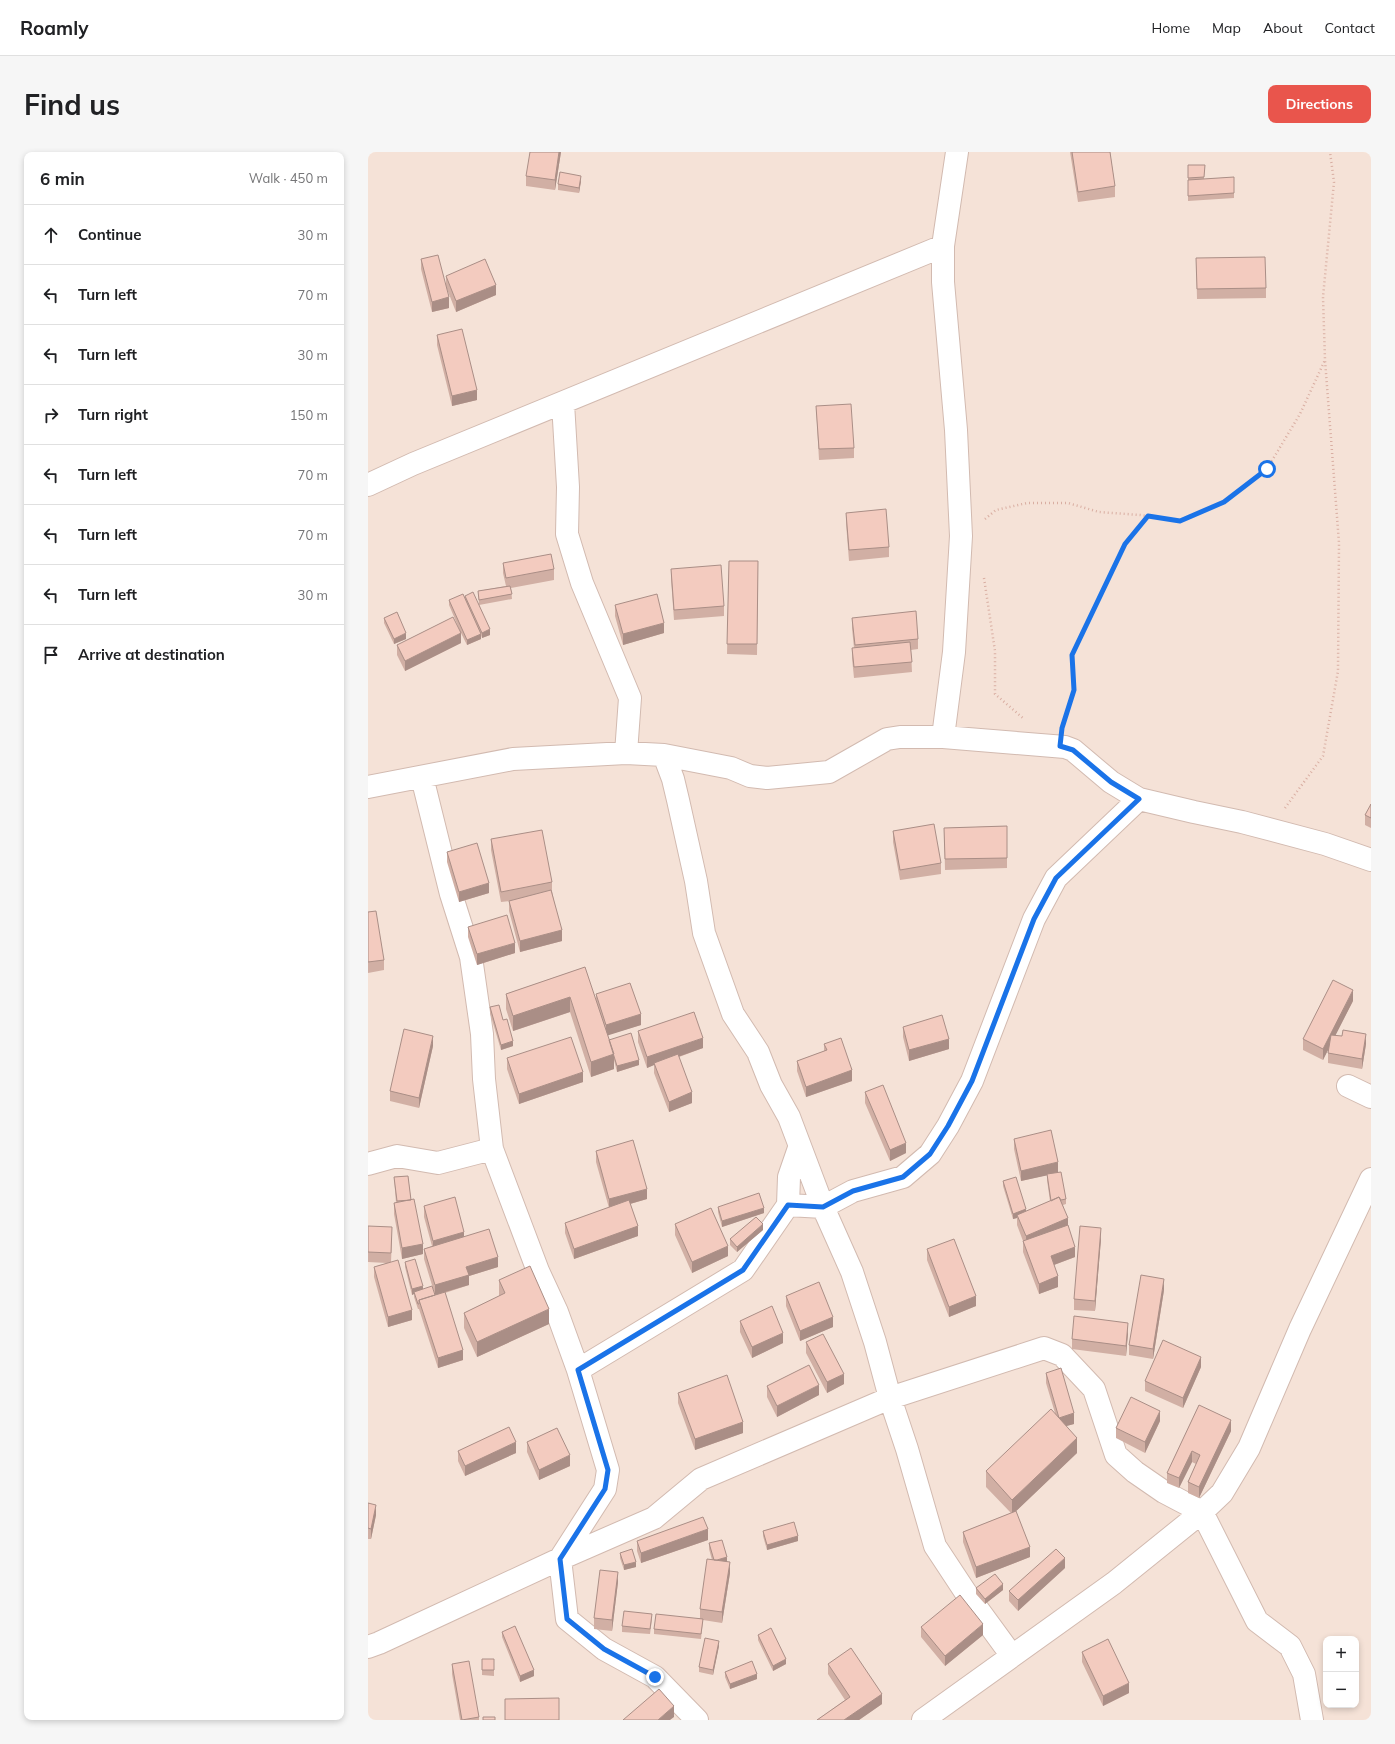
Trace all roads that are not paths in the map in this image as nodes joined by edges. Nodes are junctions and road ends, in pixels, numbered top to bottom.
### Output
1 (957, 152) edge
2 (943, 246) junction
3 (563, 403) junction
4 (368, 485) edge
5 (943, 737) junction
6 (626, 753) junction
7 (664, 755) junction
8 (422, 777) junction
9 (368, 787) edge
10 (1139, 799) junction
11 (1371, 860) edge
12 (1348, 1086) dead end
13 (1371, 1097) edge
14 (799, 1148) junction
15 (492, 1149) junction
16 (368, 1164) edge
17 (1371, 1178) edge
18 (788, 1205) junction
19 (823, 1207) junction
20 (578, 1370) junction
21 (890, 1398) junction
22 (1202, 1512) junction
23 (560, 1559) junction
24 (368, 1646) edge
25 (1012, 1656) junction
26 (693, 1718) edge
27 (923, 1720) edge
28 (1312, 1720) edge

1 - 2 street
2 - 3 street
2 - 5 street
3 - 4 street
3 - 6 street
5 - 7 street
5 - 10 street
6 - 7 street
6 - 8 street
7 - 14 street
8 - 9 street
8 - 15 street
10 - 11 street
10 - 19 street
12 - 13 street
14 - 18 street
14 - 19 street
15 - 16 street
15 - 20 street
17 - 22 street
18 - 19 street
18 - 20 street
19 - 21 street
20 - 23 street
21 - 22 street
21 - 23 street
21 - 25 street
22 - 25 street
22 - 28 street
23 - 24 street
23 - 26 street
25 - 27 street

